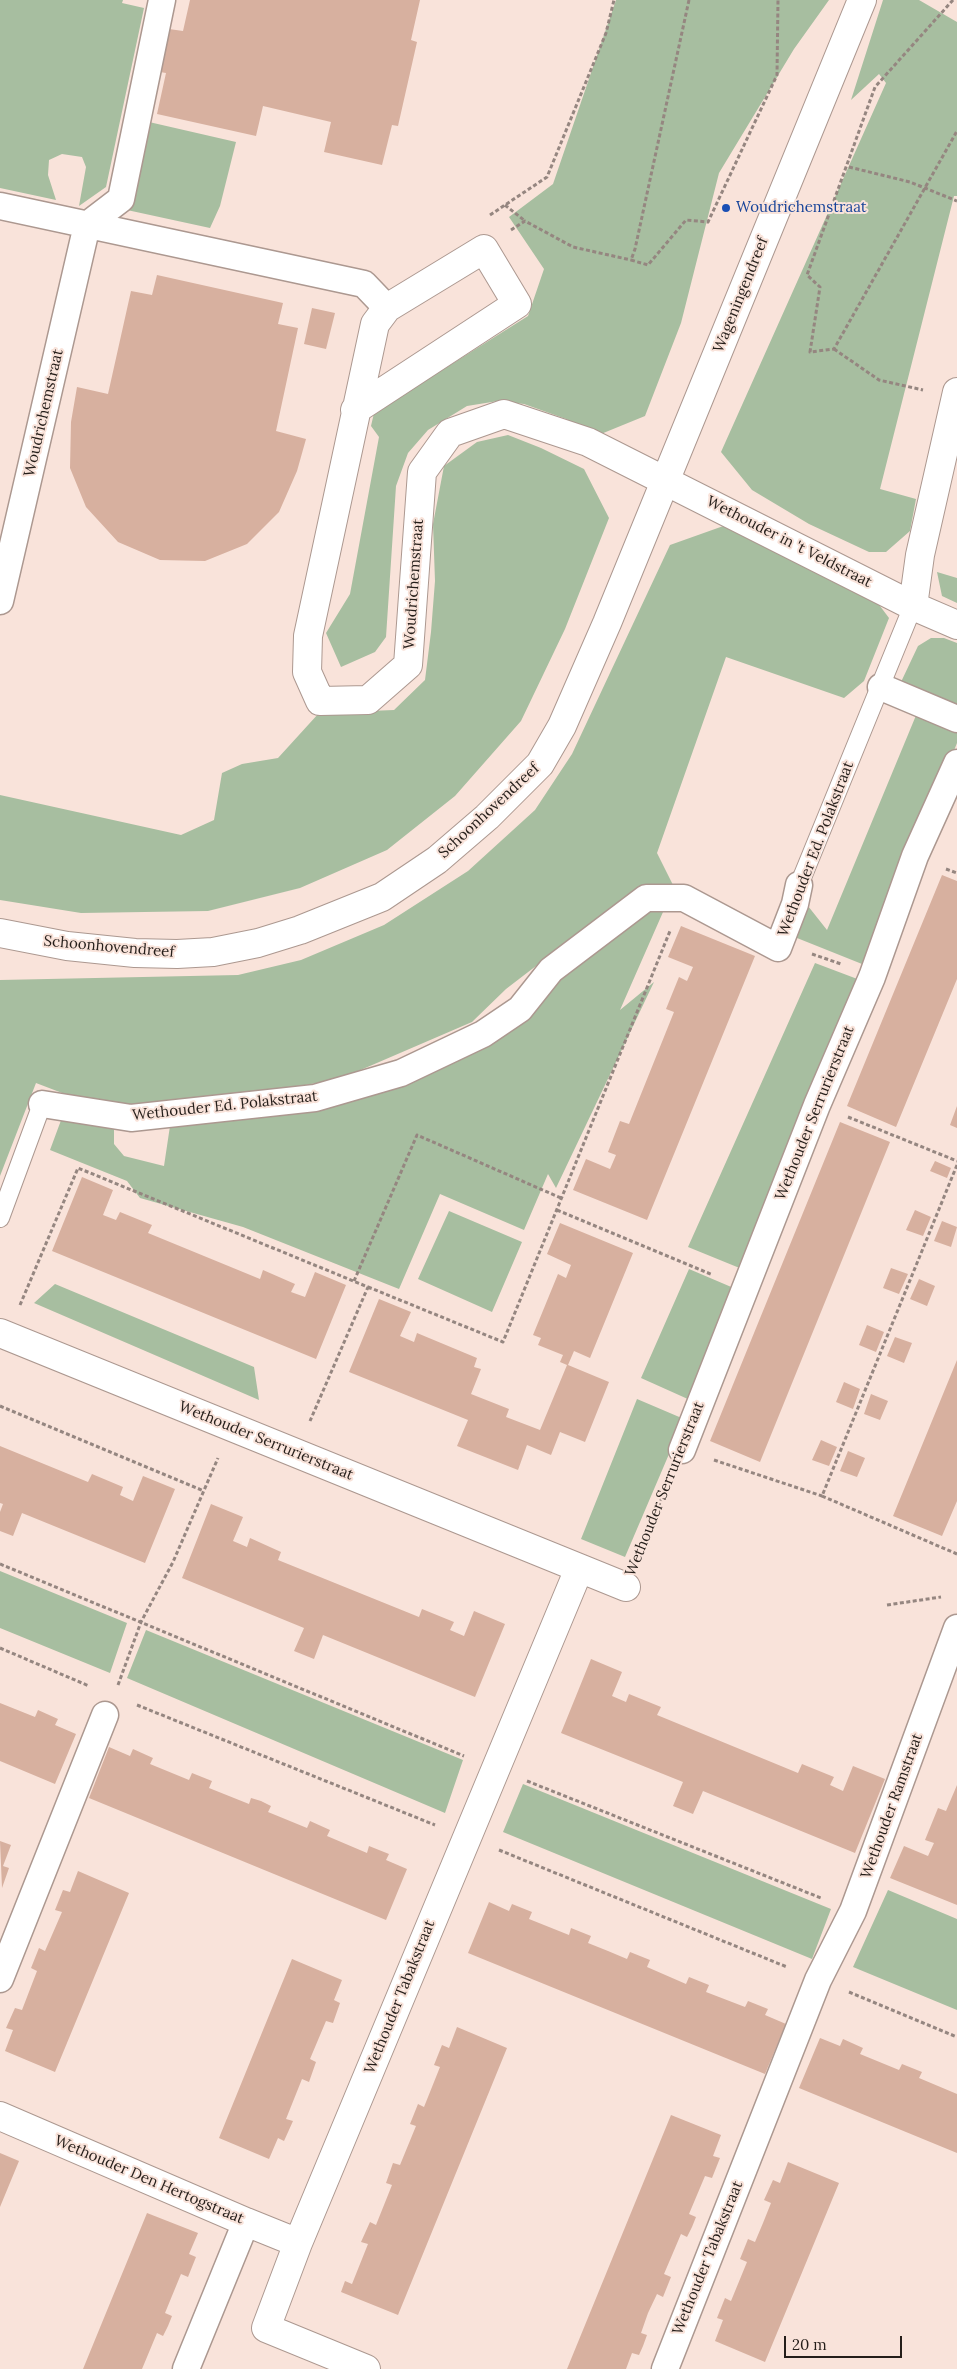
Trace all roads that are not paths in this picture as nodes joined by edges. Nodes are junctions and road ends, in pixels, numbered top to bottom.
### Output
1 (162, 0) edge
2 (861, 2) edge
3 (0, 206) edge
4 (87, 225) junction
5 (387, 308) junction
6 (956, 394) edge
7 (356, 410) junction
8 (664, 480) junction
9 (0, 601) edge
10 (913, 606) junction
11 (957, 625) edge
12 (881, 687) junction
13 (957, 719) edge
14 (957, 763) edge
15 (799, 885) joint
16 (0, 934) edge
17 (42, 1104) joint
18 (0, 1218) edge
19 (4, 1334) edge
20 (682, 1450) road end
21 (579, 1569) junction
22 (626, 1588) road end
23 (957, 1628) edge
24 (104, 1715) road end
25 (0, 1979) edge
26 (818, 1980) joint
27 (0, 2116) edge
28 (246, 2222) junction
29 (298, 2242) junction
30 (186, 2369) edge
31 (366, 2369) edge
32 (665, 2369) edge

1 - 4 street
2 - 8 street, Wageningendreef
3 - 4 street
4 - 5 street
4 - 9 street, Woudrichemstraat
5 - 7 street, Woudrichemstraat
5 - 7 street, Woudrichemstraat
6 - 10 street
7 - 8 street, Woudrichemstraat
8 - 10 street, Wethouder in 't Veldstraat
8 - 16 street, Schoonhovendreef
10 - 11 street, Wethouder in 't Veldstraat
10 - 12 lane, Wethouder Ed. Polakstraat
12 - 13 street
12 - 15 lane, Wethouder Ed. Polakstraat
14 - 20 street, Wethouder Serrurierstraat
15 - 17 street, Wethouder Ed. Polakstraat
17 - 18 lane, Wethouder Ed. Polakstraat
19 - 21 street, Wethouder Serrurierstraat
21 - 22 street, Wethouder Serrurierstraat
21 - 29 street, Wethouder Tabakstraat
23 - 26 street, Wethouder Ramstraat
24 - 25 street
26 - 32 street, Wethouder Tabakstraat
27 - 28 street, Wethouder Den Hertogstraat
28 - 29 street, Wethouder Den Hertogstraat
28 - 30 street
29 - 31 street, Wethouder Tabakstraat

